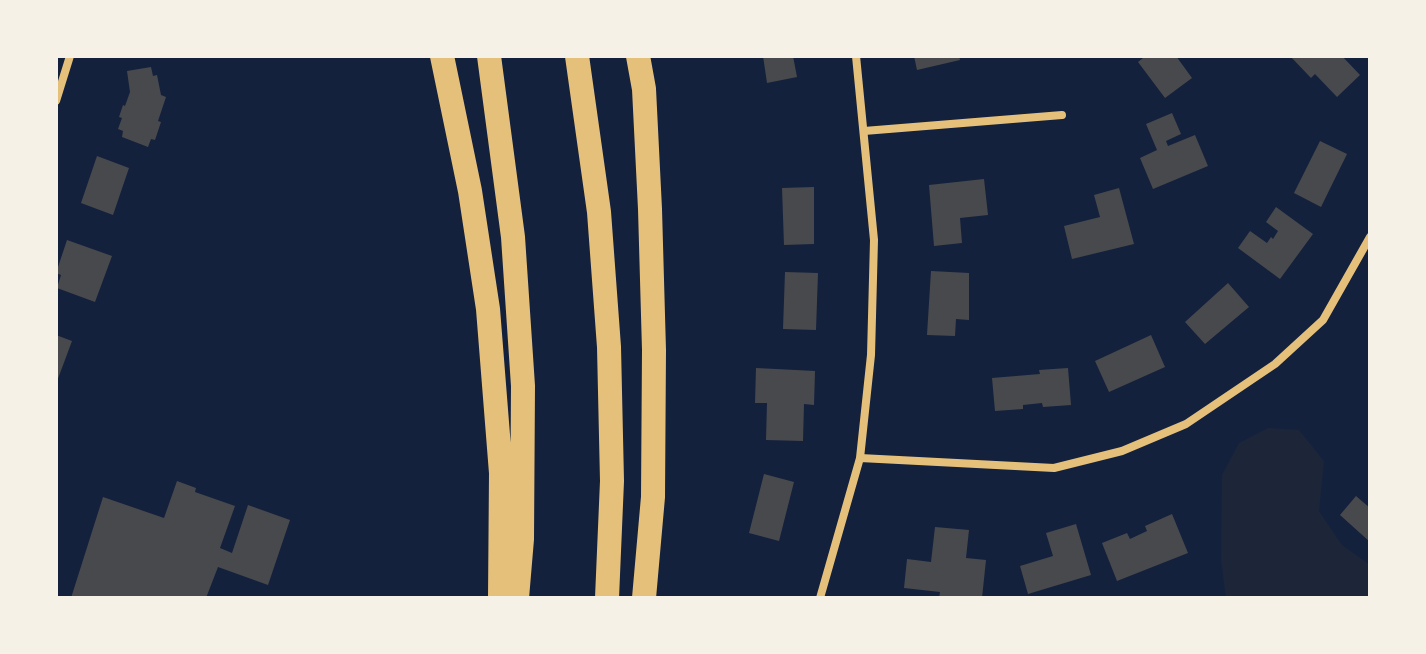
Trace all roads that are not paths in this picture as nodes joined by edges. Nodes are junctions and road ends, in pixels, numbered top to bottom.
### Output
1 (70, 56) edge
2 (442, 56) edge
3 (489, 56) edge
4 (577, 56) edge
5 (638, 56) edge
6 (856, 56) edge
7 (56, 101) edge
8 (1062, 115) dead end
9 (864, 131) junction
10 (1370, 237) edge
11 (860, 458) junction
12 (500, 598) edge
13 (517, 598) edge
14 (607, 598) edge
15 (644, 598) edge
16 (820, 598) edge

1 - 7 street
2 - 12 highway
3 - 13 highway
4 - 14 highway
5 - 15 highway
6 - 9 street
8 - 9 street
9 - 11 street
10 - 11 street
11 - 16 street

